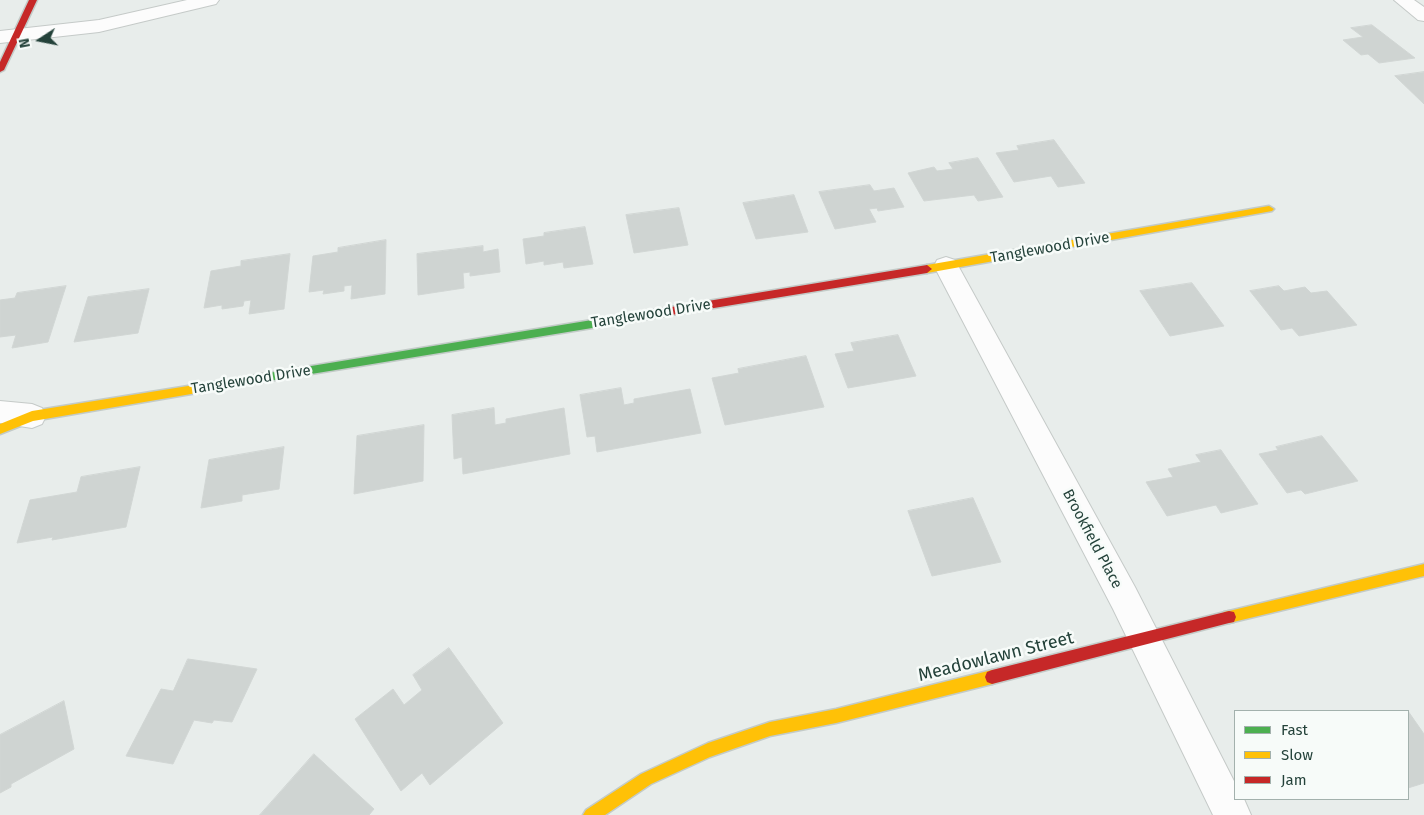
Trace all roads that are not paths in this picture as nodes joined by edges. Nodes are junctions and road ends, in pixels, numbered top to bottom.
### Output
1 (33, 0) edge
2 (210, 0) edge
3 (1403, 0) edge
4 (1424, 16) edge
5 (8, 36) edge
6 (0, 70) edge
7 (1269, 209) dead end
8 (946, 266) junction
9 (0, 412) edge
10 (32, 416) junction
11 (0, 429) edge
12 (1424, 570) edge
13 (1144, 638) junction
14 (591, 815) edge
15 (1232, 815) edge

1 - 5 street
2 - 5 street
3 - 4 street
5 - 6 street
7 - 8 street, Tanglewood Drive
8 - 10 street, Tanglewood Drive
8 - 13 street, Brookfield Place
9 - 10 street, Tanglewood Drive
10 - 11 street, Tanglewood Drive
12 - 13 street, Meadowlawn Street
13 - 14 street, Meadowlawn Street
13 - 15 street, Brookfield Place

